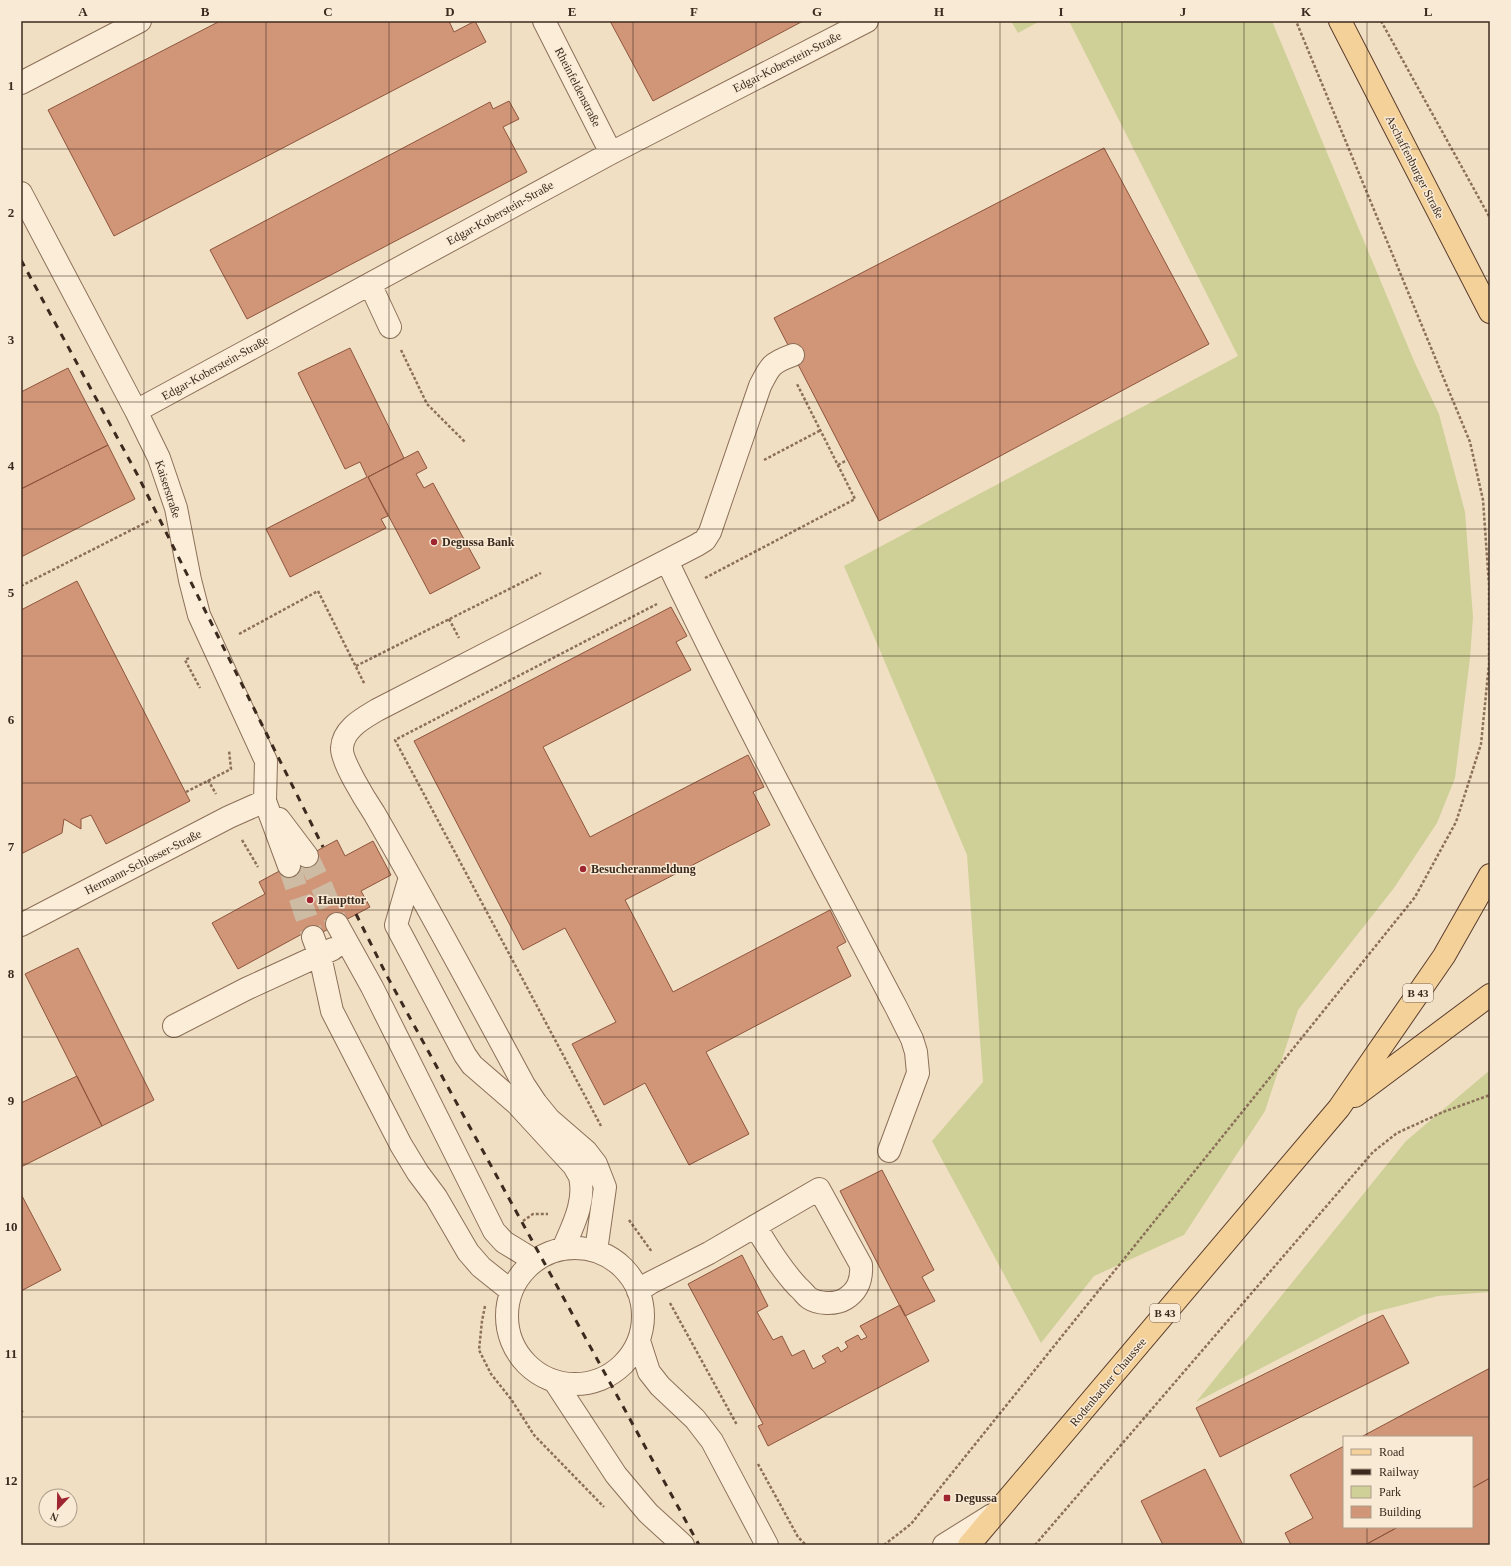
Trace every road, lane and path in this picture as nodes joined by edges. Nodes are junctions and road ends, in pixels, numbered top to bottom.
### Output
1 (140, 21) edge
2 (544, 21) edge
3 (867, 21) edge
4 (1296, 21) edge
5 (1340, 21) edge
6 (1381, 21) edge
7 (21, 83) edge
8 (611, 153) junction
9 (21, 194) edge
10 (1490, 218) edge
11 (370, 284) junction
12 (1490, 312) edge
13 (390, 327) joint
14 (788, 357) joint
15 (136, 411) junction
16 (821, 430) junction
17 (465, 442) dead end
18 (847, 460) dead end
19 (729, 478) junction
20 (176, 508) junction
21 (667, 561) junction
22 (541, 573) dead end
23 (21, 586) edge
24 (1489, 664) edge
25 (356, 666) dead end
26 (488, 691) dead end
27 (265, 801) junction
28 (298, 861) tunnel mouth
29 (1490, 875) edge
30 (410, 877) junction
31 (21, 925) edge
32 (317, 946) junction
33 (1490, 995) edge
34 (174, 1026) dead end
35 (1490, 1095) edge
36 (1339, 1108) junction
37 (604, 1131) dead end
38 (889, 1150) dead end
39 (578, 1215) junction
40 (600, 1219) junction
41 (755, 1226) junction
42 (504, 1242) junction
43 (563, 1249) junction
44 (596, 1251) junction
45 (535, 1261) junction
46 (481, 1267) junction
47 (658, 1280) junction
48 (511, 1291) junction
49 (638, 1291) junction
50 (639, 1341) junction
51 (555, 1382) junction
52 (737, 1426) dead end
53 (756, 1461) dead end
54 (604, 1507) dead end
55 (998, 1511) junction
56 (766, 1542) edge
57 (683, 1545) edge
58 (806, 1545) edge
59 (884, 1545) edge
60 (944, 1545) edge
61 (969, 1545) edge
62 (1034, 1545) edge

1 - 7 lane
2 - 8 lane, Rheinfeldenstraße
3 - 8 lane, Edgar-Koberstein-Straße
4 - 24 path
5 - 12 main road, Aschaffenburger Straße
6 - 10 path
8 - 11 lane, Edgar-Koberstein-Straße
9 - 15 lane, Kaiserstraße
11 - 13 lane
11 - 15 lane, Edgar-Koberstein-Straße
13 - 17 path
14 - 16 path
14 - 19 lane
15 - 20 lane, Kaiserstraße
16 - 18 path
16 - 19 path
19 - 21 lane
20 - 23 path
20 - 27 lane, Kaiserstraße
21 - 30 lane
21 - 38 lane
22 - 25 path
24 - 59 path
26 - 37 path
27 - 28 lane, Kaiserstraße
27 - 31 lane, Hermann-Schlosser-Straße
29 - 36 main road, B 43
30 - 39 lane
30 - 40 lane
32 - 34 lane
32 - 42 lane
32 - 46 lane
33 - 36 main road, B 43
35 - 62 path
36 - 55 main road, Rodenbacher Chaussee / B 43
39 - 42 path
39 - 43 lane
40 - 44 lane
40 - 47 path
41 - 41 lane
41 - 47 lane
42 - 45 lane
43 - 44 lane
43 - 45 lane
44 - 49 lane
45 - 48 lane
46 - 48 lane
46 - 54 path
47 - 49 lane
47 - 52 path
48 - 51 lane
49 - 50 lane
50 - 51 lane
50 - 56 lane
51 - 57 lane
53 - 58 path
55 - 60 lane
55 - 61 main road, Rodenbacher Chaussee / B 43

